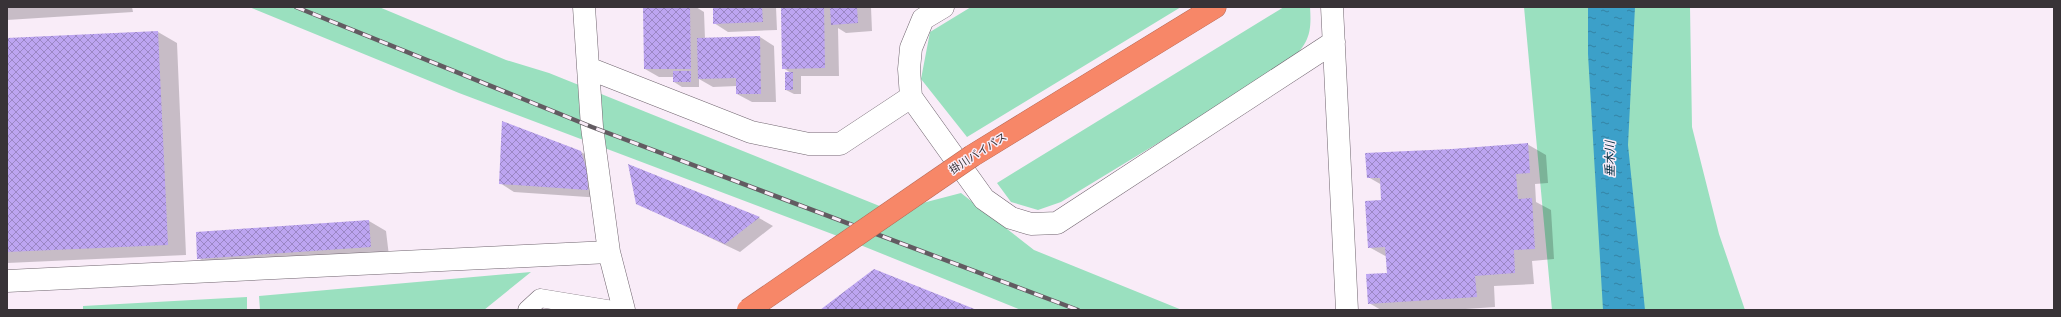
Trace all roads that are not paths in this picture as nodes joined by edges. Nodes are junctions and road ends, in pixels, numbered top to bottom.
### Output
1 (584, 7) edge
2 (943, 7) edge
3 (1215, 7) edge
4 (1332, 7) edge
5 (1334, 42) junction
6 (588, 68) junction
7 (911, 96) junction
8 (609, 252) junction
9 (7, 281) edge
10 (527, 310) edge
11 (613, 310) edge
12 (624, 310) edge
13 (748, 310) edge
14 (1347, 310) edge

1 - 6 street
2 - 7 street
3 - 13 highway, 掛川バイパス, bridge
4 - 5 street
5 - 7 street
5 - 14 street
6 - 7 street
6 - 8 street
8 - 9 street
8 - 12 street
10 - 11 lane

